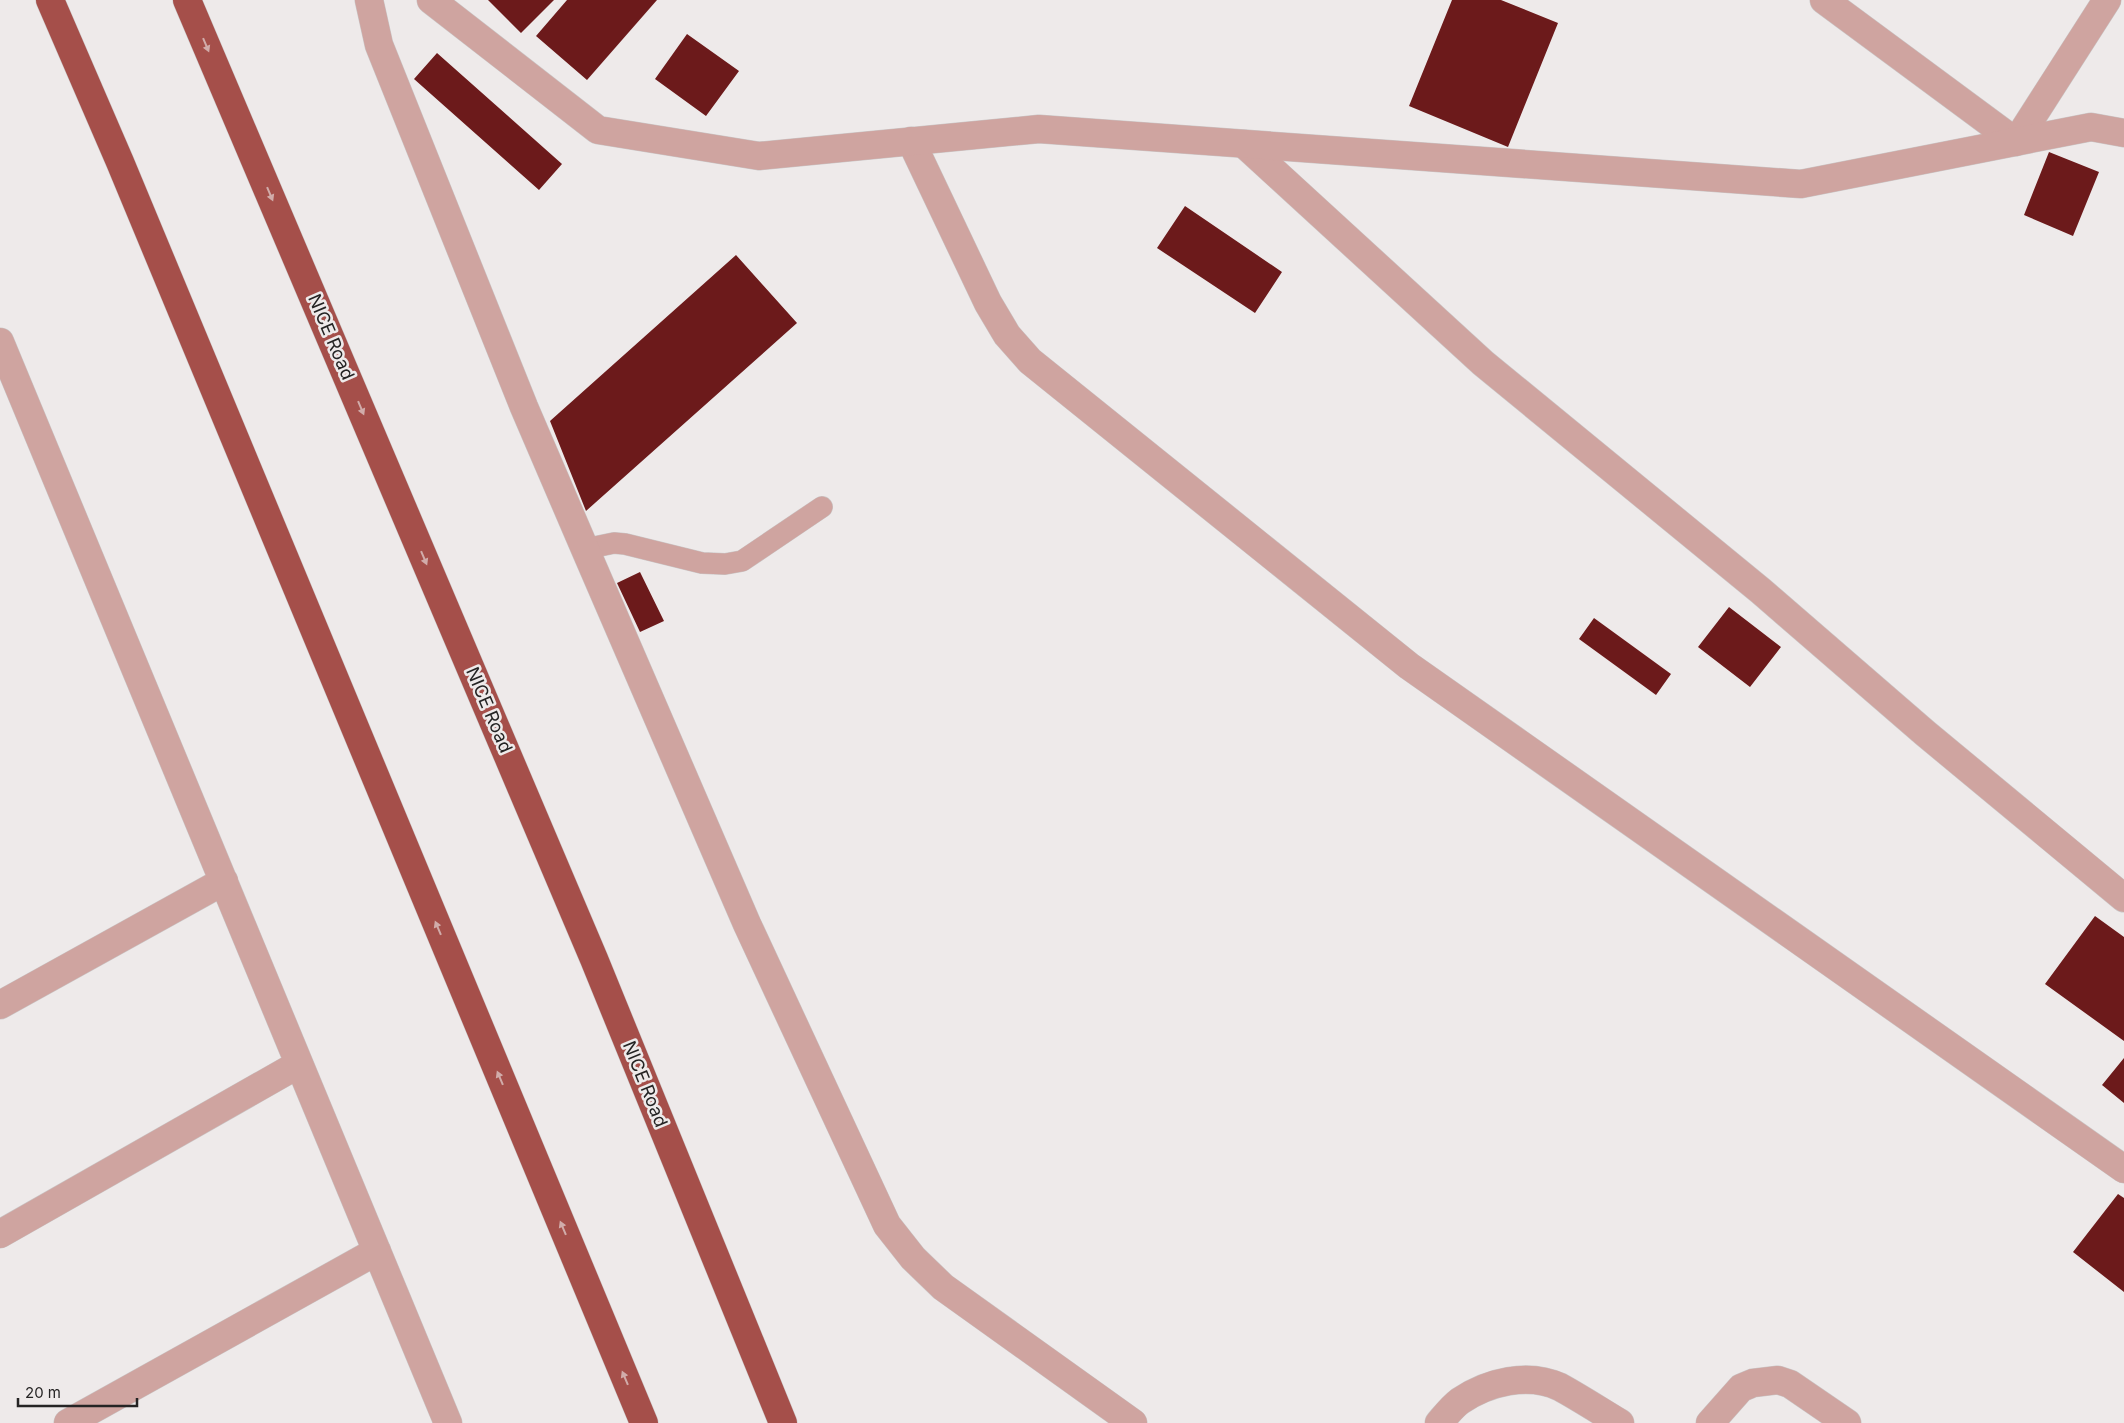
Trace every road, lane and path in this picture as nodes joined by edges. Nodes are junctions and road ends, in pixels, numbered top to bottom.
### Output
1 (50, 0) edge
2 (187, 0) edge
3 (369, 0) edge
4 (431, 0) edge
5 (1825, 0) edge
6 (2106, 0) edge
7 (2124, 133) edge
8 (911, 141) junction
9 (2016, 142) junction
10 (1244, 144) junction
11 (0, 342) edge
12 (822, 507) dead end
13 (585, 549) junction
14 (224, 882) junction
15 (2124, 898) edge
16 (0, 1005) edge
17 (300, 1064) junction
18 (2124, 1169) edge
19 (0, 1234) edge
20 (377, 1251) junction
21 (68, 1423) edge
22 (448, 1423) edge
23 (644, 1423) edge
24 (782, 1423) edge
25 (1133, 1423) edge
26 (1438, 1423) edge
27 (1620, 1423) edge
28 (1710, 1423) edge
29 (1847, 1423) edge

23 -> 1 highway
2 -> 24 highway, NICE Road
3 - 13 street
4 - 8 street
5 - 9 street
6 - 9 street
7 - 9 street
8 - 10 street
8 - 18 street
9 - 10 street
10 - 15 street
11 - 14 street
12 - 13 lane
13 - 25 street
14 - 16 street
14 - 17 street
17 - 19 street
17 - 20 street
20 - 21 street
20 - 22 street
26 - 27 street
28 - 29 street

